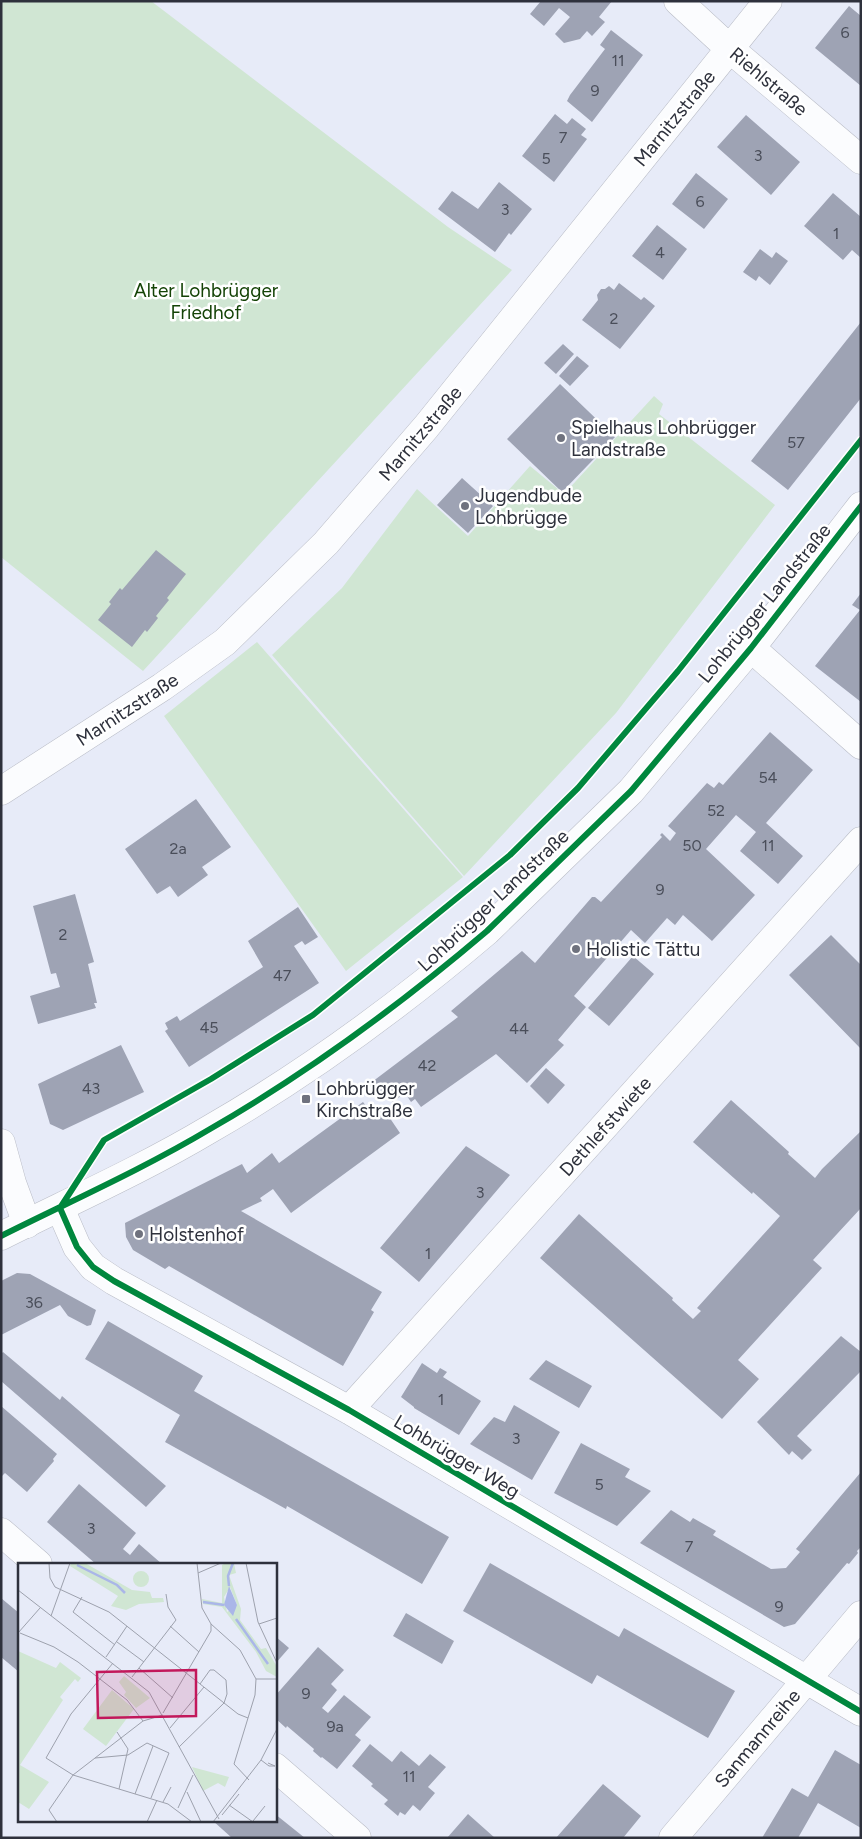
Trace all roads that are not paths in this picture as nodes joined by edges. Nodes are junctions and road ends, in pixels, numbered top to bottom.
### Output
1 (678, 1) edge
2 (768, 1) edge
3 (730, 49) junction
4 (861, 160) edge
5 (861, 506) edge
6 (751, 648) junction
7 (861, 744) edge
8 (1, 791) edge
9 (861, 841) edge
10 (1, 1143) edge
11 (60, 1208) junction
12 (27, 1224) junction
13 (1, 1236) edge
14 (349, 1410) junction
15 (1, 1532) edge
16 (37, 1563) edge
17 (861, 1615) edge
18 (806, 1680) junction
19 (861, 1712) edge
20 (276, 1769) edge
21 (357, 1838) edge
22 (673, 1838) edge

1 - 3 street, Riehlstraße
2 - 3 street, Marnitzstraße
3 - 4 street, Riehlstraße
3 - 8 street, Marnitzstraße
5 - 6 street, Lohbrügger Landstraße
6 - 7 street
6 - 11 street, Lohbrügger Landstraße
9 - 14 street, Dethlefstwiete
10 - 12 street
11 - 12 street, Lohbrügger Landstraße
11 - 14 street, Lohbrügger Weg
12 - 13 street, Lohbrügger Landstraße
14 - 18 street, Lohbrügger Weg
15 - 16 street
17 - 18 street, Sanmannreihe
18 - 19 street, Lohbrügger Weg
18 - 22 street, Sanmannreihe
20 - 21 street

